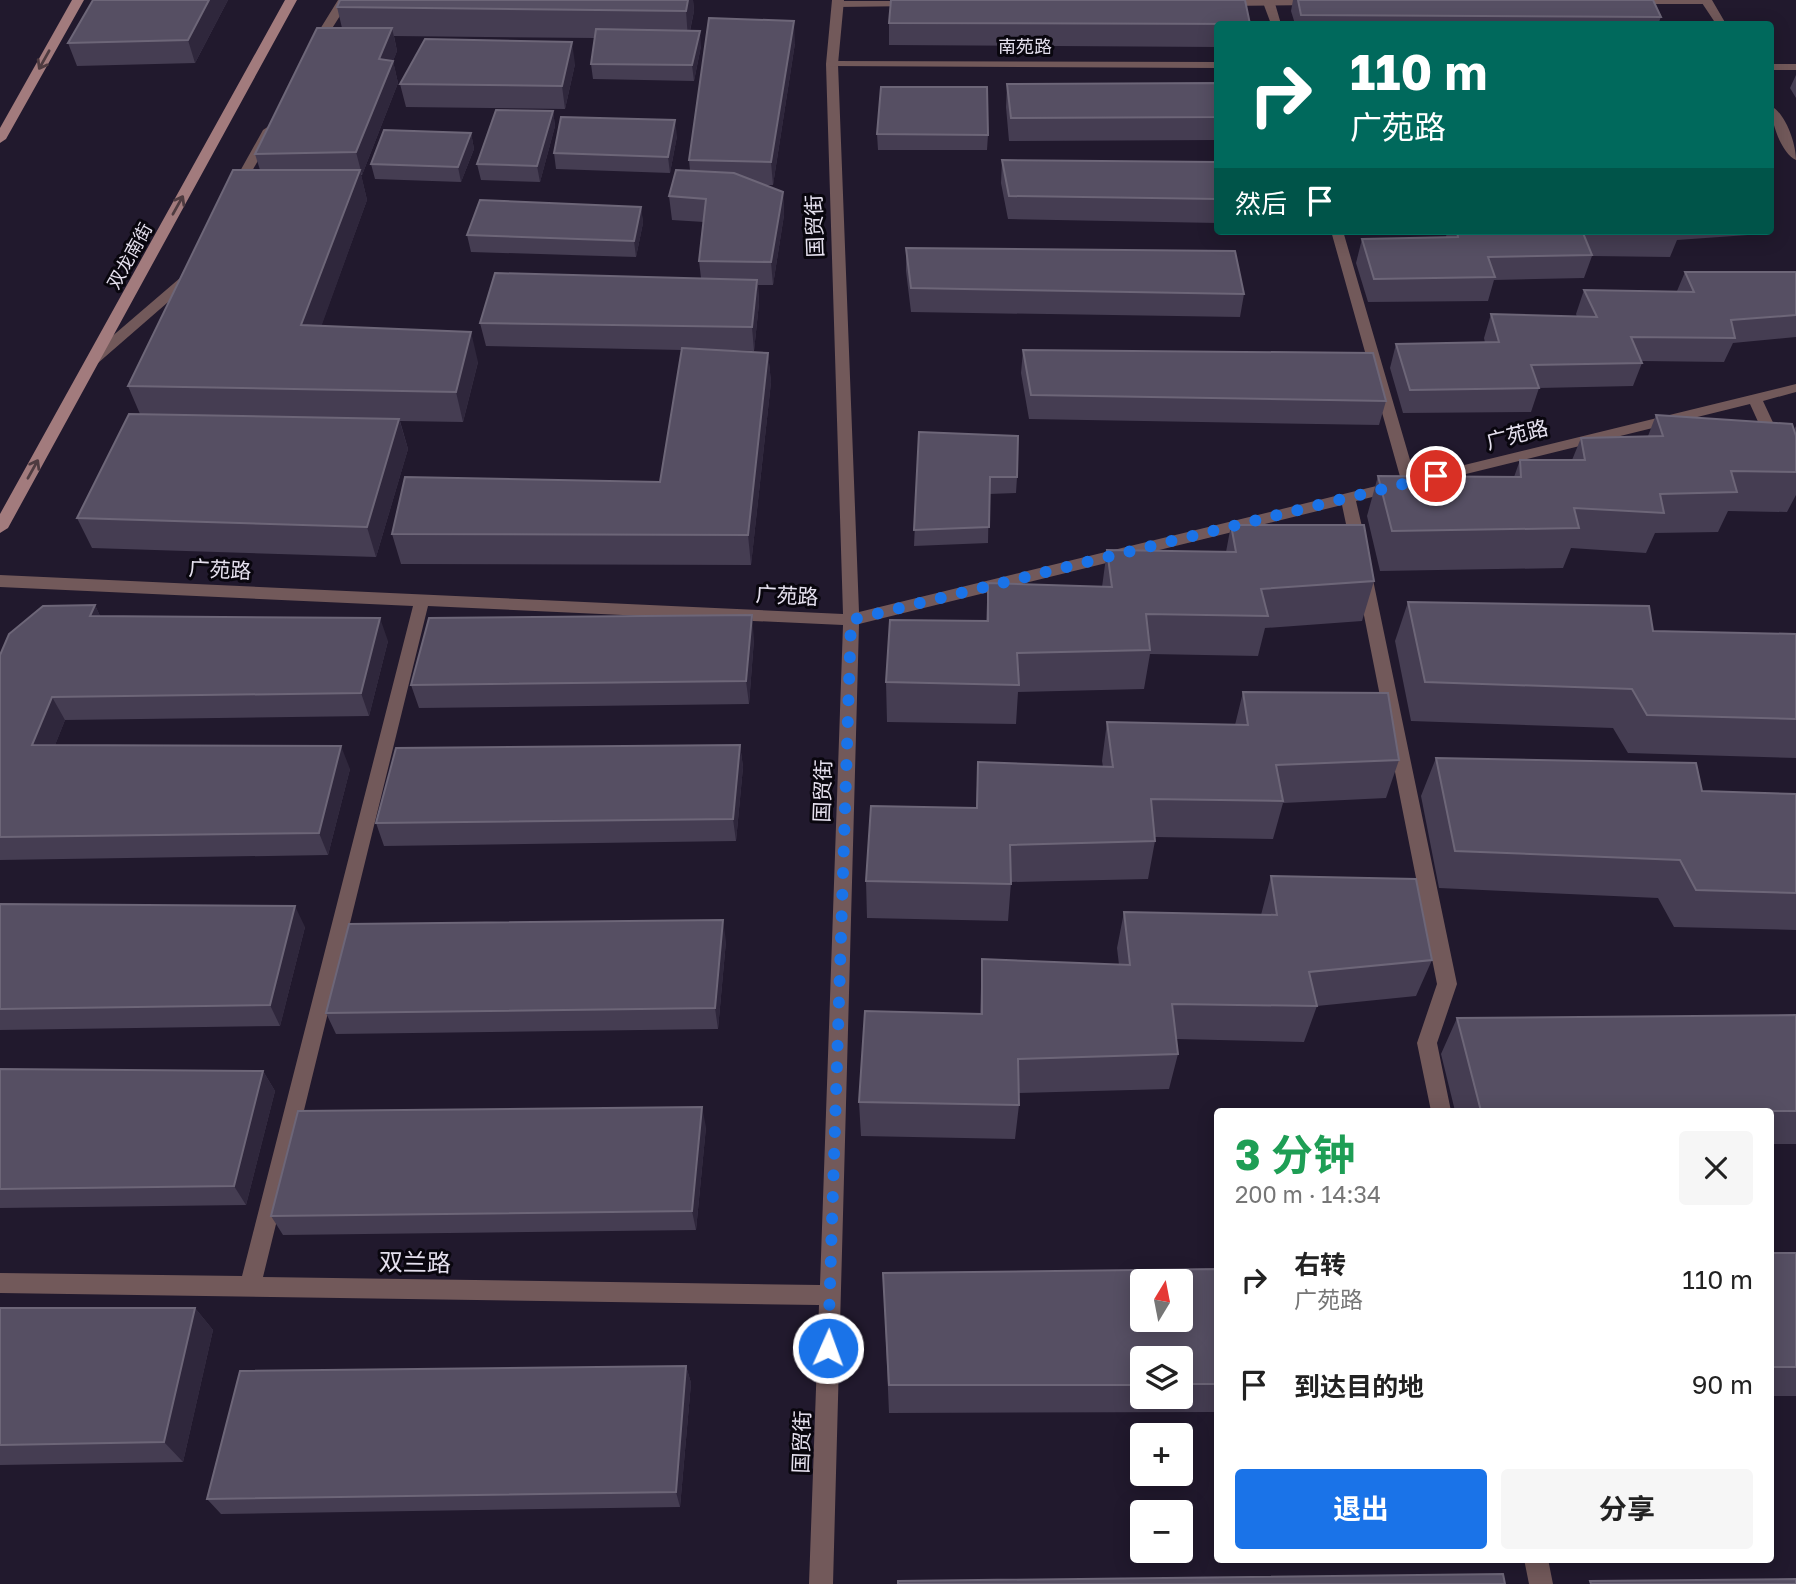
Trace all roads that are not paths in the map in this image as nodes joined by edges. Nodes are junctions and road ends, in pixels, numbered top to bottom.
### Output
1 (78, 0) edge
2 (291, 0) edge
3 (344, 0) edge
4 (1706, 0) edge
5 (1269, 1) edge
6 (1611, 1) edge
7 (838, 2) edge
8 (1324, 2) edge
9 (1213, 3) edge
10 (921, 4) edge
11 (1275, 21) edge
12 (1719, 21) edge
13 (305, 64) edge
14 (832, 64) junction
15 (1214, 65) edge
16 (1774, 67) edge
17 (1796, 67) edge
18 (279, 112) edge
19 (1774, 116) edge
20 (0, 139) edge
21 (1796, 156) edge
22 (225, 208) edge
23 (1338, 235) edge
24 (198, 256) edge
25 (93, 360) junction
26 (1796, 387) edge
27 (1755, 398) junction
28 (1409, 483) junction
29 (1796, 488) edge
30 (1348, 498) junction
31 (0, 528) edge
32 (0, 580) edge
33 (422, 600) junction
34 (851, 620) junction
35 (1440, 1108) edge
36 (0, 1283) edge
37 (250, 1287) junction
38 (830, 1295) junction
39 (1537, 1563) edge
40 (821, 1584) edge
41 (1541, 1584) edge

1 -> 20 main road
25 -> 2 main road, 双龙南街
3 - 13 street
4 - 6 street
4 - 12 street
5 - 8 street
5 - 9 street
5 - 11 street
7 - 10 street
7 - 14 street, 国贸街
14 - 15 street, 南苑路
14 - 34 street, 国贸街
16 - 17 street
18 - 22 street
19 - 21 street
23 - 28 street
24 - 25 street
31 -> 25 main road, 双龙南街
26 - 27 street, 广苑路
27 - 28 street, 广苑路
27 - 29 street
28 - 30 street, 广苑路
30 - 34 street, 广苑路
30 - 35 street
32 - 33 street, 广苑路
33 - 34 street, 广苑路
33 - 37 street
34 - 38 street, 国贸街
36 - 37 street, 双兰路
37 - 38 street, 双兰路
38 - 40 street, 国贸街
39 - 41 street

